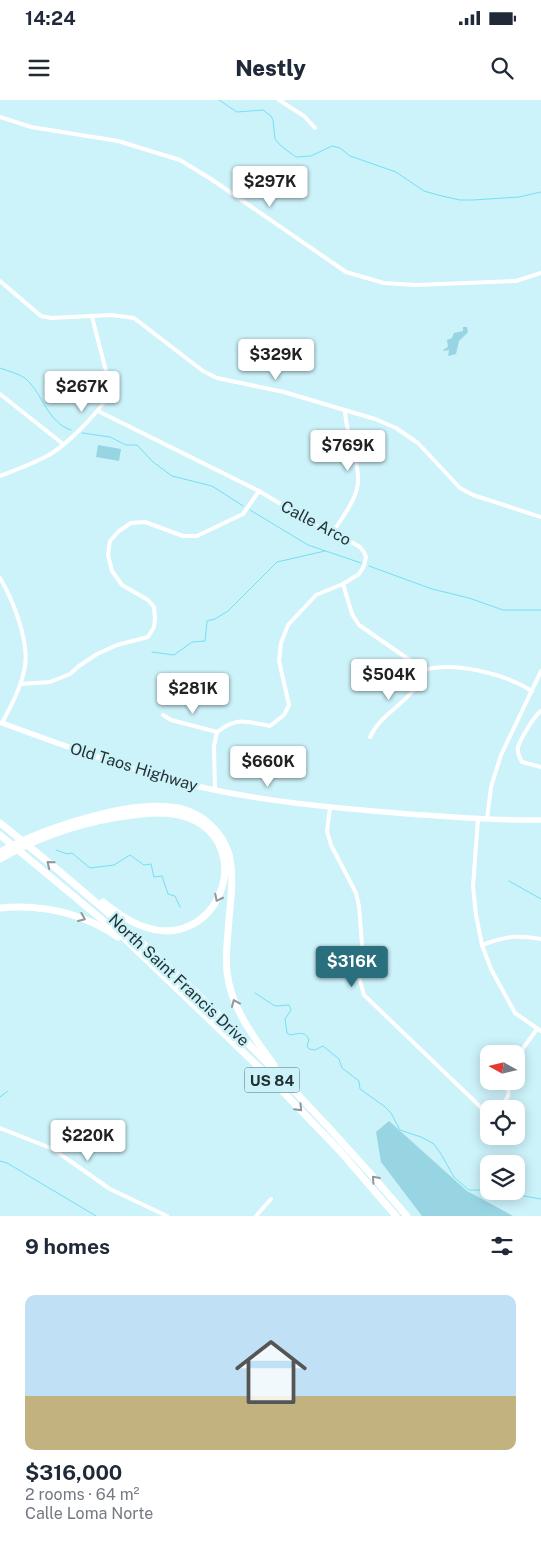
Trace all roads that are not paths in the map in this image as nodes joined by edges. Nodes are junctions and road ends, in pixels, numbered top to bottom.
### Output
1 (279, 100) edge
2 (0, 117) edge
3 (315, 128) dead end
4 (541, 273) edge
5 (0, 281) edge
6 (92, 317) junction
7 (0, 394) edge
8 (98, 411) junction
9 (345, 412) junction
10 (63, 444) junction
11 (0, 476) edge
12 (259, 491) junction
13 (541, 517) edge
14 (333, 532) junction
15 (0, 578) edge
16 (343, 584) junction
17 (424, 670) junction
18 (541, 671) edge
19 (21, 684) junction
20 (532, 691) junction
21 (541, 711) edge
22 (162, 715) dead end
23 (1, 723) edge
24 (217, 732) junction
25 (370, 737) dead end
26 (541, 767) edge
27 (215, 790) junction
28 (330, 808) junction
29 (478, 818) junction
30 (487, 819) junction
31 (541, 820) edge
32 (0, 823) edge
33 (2, 836) edge
34 (0, 852) edge
35 (0, 858) edge
36 (75, 884) junction
37 (0, 908) edge
38 (541, 939) edge
39 (482, 944) junction
40 (139, 952) junction
41 (539, 1030) edge
42 (525, 1047) edge
43 (291, 1087) junction
44 (480, 1106) edge
45 (0, 1128) edge
46 (271, 1199) dead end
47 (167, 1216) edge
48 (256, 1216) edge
49 (396, 1216) edge
50 (407, 1216) edge

1 - 3 street
2 - 4 street
5 - 6 street
6 - 8 street
6 - 9 street
7 - 10 street
8 - 10 street
8 - 12 street, Calle Arco
9 - 13 street
9 - 14 street
10 - 11 street
12 - 14 street, Calle Arco
12 - 19 street
14 - 16 street, Calle Arco
15 - 19 street
16 - 17 street
16 - 24 street, Calle Arco
17 - 20 street
17 - 25 street
18 - 20 street
19 - 23 street
20 - 30 street
21 - 26 street
22 - 24 street
23 - 27 street, Old Taos Highway
24 - 27 street
27 - 28 street, Old Taos Highway
28 - 29 street, Old Taos Highway
28 - 44 street
29 - 30 street, Old Taos Highway
29 - 39 street
30 - 31 street, Old Taos Highway
36 -> 32 highway, North Saint Francis Drive / US 84
33 - 40 highway, North Saint Francis Drive / US 84
43 -> 34 highway
35 -> 36 highway
36 - 43 highway, North Saint Francis Drive / US 84
37 -> 40 highway
38 - 39 street
39 - 41 street
40 -> 49 highway, North Saint Francis Drive / US 84
41 - 42 street
50 -> 43 highway, North Saint Francis Drive / US 84
45 - 47 street
46 - 48 street

